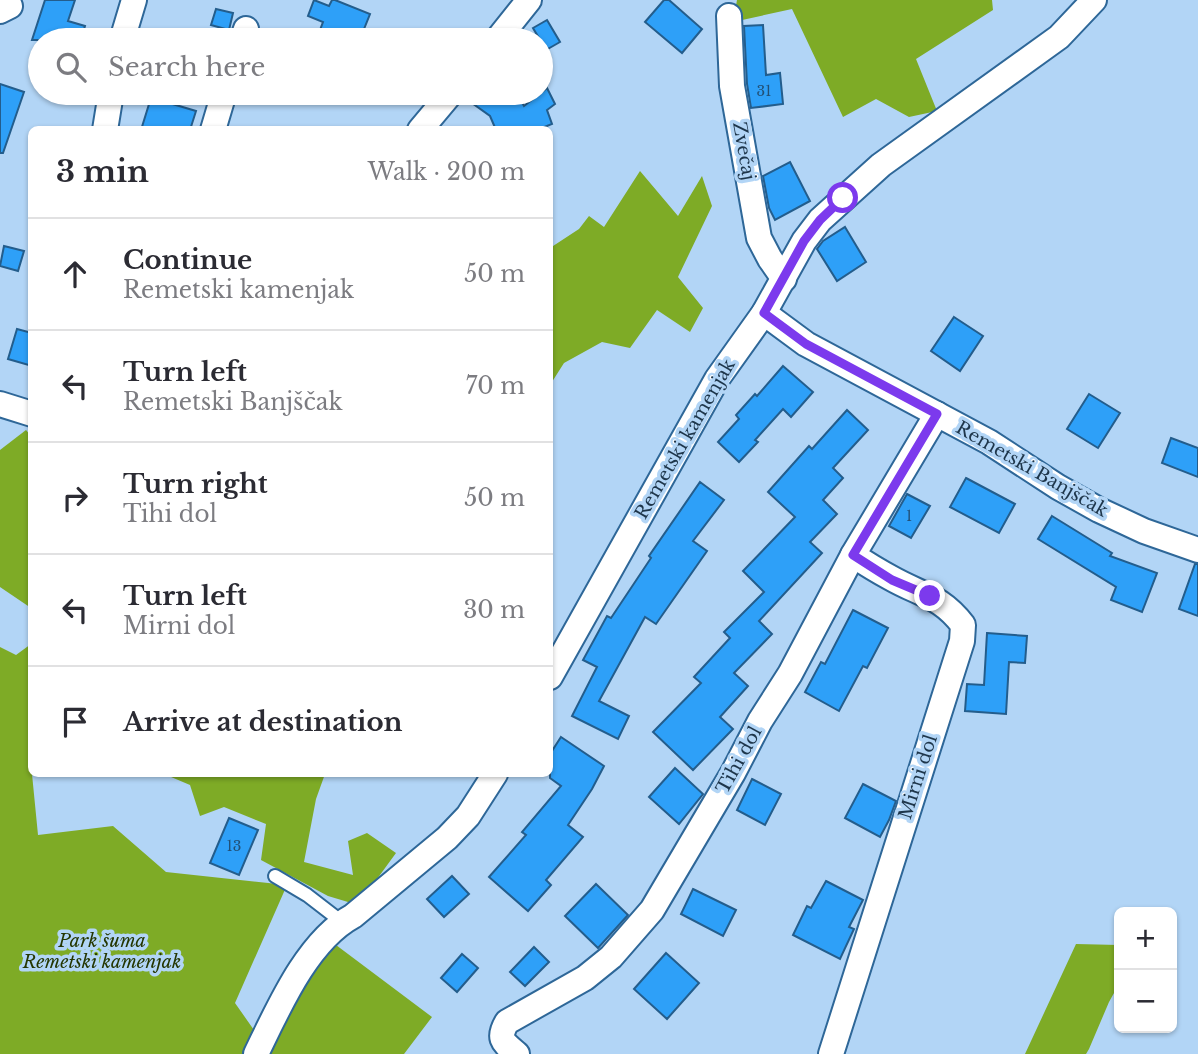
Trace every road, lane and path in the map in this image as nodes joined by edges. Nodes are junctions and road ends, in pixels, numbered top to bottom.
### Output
1 (134, 0) edge
2 (529, 0) edge
3 (1094, 0) edge
4 (729, 16) dead end
5 (126, 28) edge
6 (507, 28) edge
7 (109, 105) edge
8 (221, 105) edge
9 (441, 105) edge
10 (106, 126) edge
11 (214, 126) edge
12 (423, 126) edge
13 (784, 279) junction
14 (764, 313) junction
15 (0, 404) edge
16 (28, 413) edge
17 (937, 414) junction
18 (1198, 550) edge
19 (853, 555) junction
20 (553, 672) edge
21 (493, 777) edge
22 (275, 876) dead end
23 (342, 922) junction
24 (256, 1054) edge
25 (517, 1054) edge
26 (831, 1054) edge

1 - 5 street
2 - 6 street
3 - 13 street, Remetski kamenjak
4 - 13 street, Zvečaj
7 - 10 street
8 - 11 street
9 - 12 street
13 - 14 street, Remetski kamenjak
14 - 17 street, Remetski Banjščak
14 - 20 street, Remetski kamenjak
15 - 16 street
17 - 18 street, Remetski Banjščak
17 - 19 street, Tihi dol
19 - 25 street, Tihi dol
19 - 26 street, Mirni dol
21 - 23 street
22 - 23 lane
23 - 24 street

